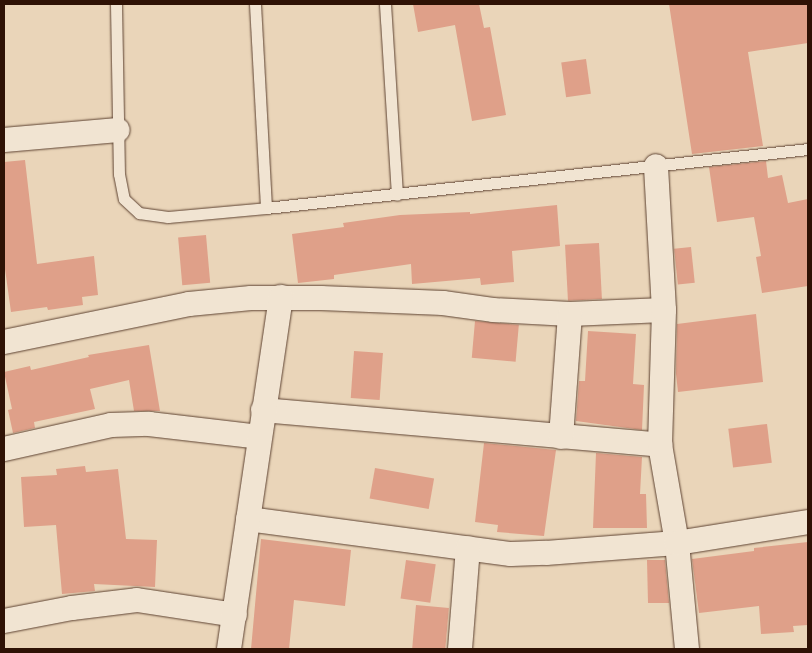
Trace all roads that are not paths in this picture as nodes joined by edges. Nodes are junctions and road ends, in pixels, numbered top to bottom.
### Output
1 (116, 4) edge
2 (255, 4) edge
3 (385, 4) edge
4 (118, 130) junction
5 (4, 140) edge
6 (808, 149) edge
7 (656, 166) junction
8 (398, 195) junction
9 (266, 208) junction
10 (282, 297) junction
11 (664, 310) junction
12 (570, 314) junction
13 (4, 342) edge
14 (264, 410) junction
15 (259, 437) junction
16 (561, 437) junction
17 (660, 446) junction
18 (4, 449) edge
19 (248, 519) junction
20 (808, 522) edge
21 (677, 543) junction
22 (468, 548) junction
23 (235, 615) junction
24 (4, 621) edge
25 (229, 649) edge
26 (460, 649) edge
27 (687, 649) edge

1 - 4 lane
2 - 9 lane
3 - 8 lane
4 - 5 street
4 - 9 lane
6 - 7 lane
7 - 8 lane
7 - 11 street
8 - 9 lane
10 - 12 street
10 - 13 street
10 - 14 street
11 - 12 street
11 - 17 street
12 - 16 street
14 - 15 street
14 - 16 street
15 - 18 street
15 - 19 street
16 - 17 street
17 - 21 street
19 - 22 street
19 - 23 street
20 - 21 street
21 - 22 street
21 - 27 street
22 - 26 street
23 - 24 street
23 - 25 street

